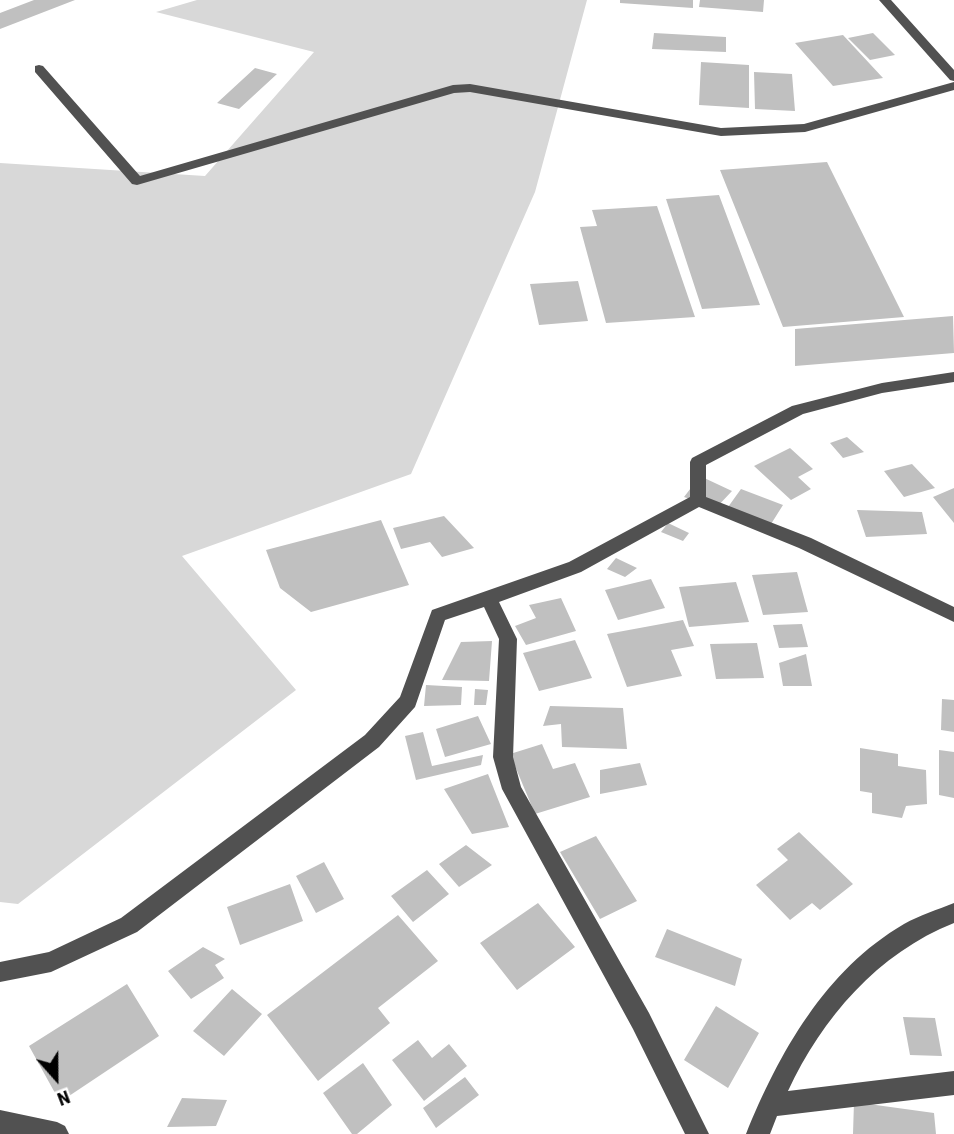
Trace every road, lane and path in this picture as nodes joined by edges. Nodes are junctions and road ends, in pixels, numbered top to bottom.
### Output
1 (885, 0) edge
2 (39, 69) dead end
3 (954, 77) edge
4 (954, 86) edge
5 (954, 377) edge
6 (698, 500) junction
7 (489, 598) junction
8 (954, 614) edge
9 (954, 912) edge
10 (0, 972) edge
11 (954, 1083) edge
12 (768, 1105) junction
13 (0, 1122) edge
14 (57, 1134) edge
15 (697, 1134) edge
16 (758, 1134) edge

1 - 3 street
2 - 4 street
5 - 6 street
6 - 7 street
6 - 8 street
7 - 10 street
7 - 15 street
9 - 12 street
11 - 12 street
12 - 16 street
13 - 14 street

